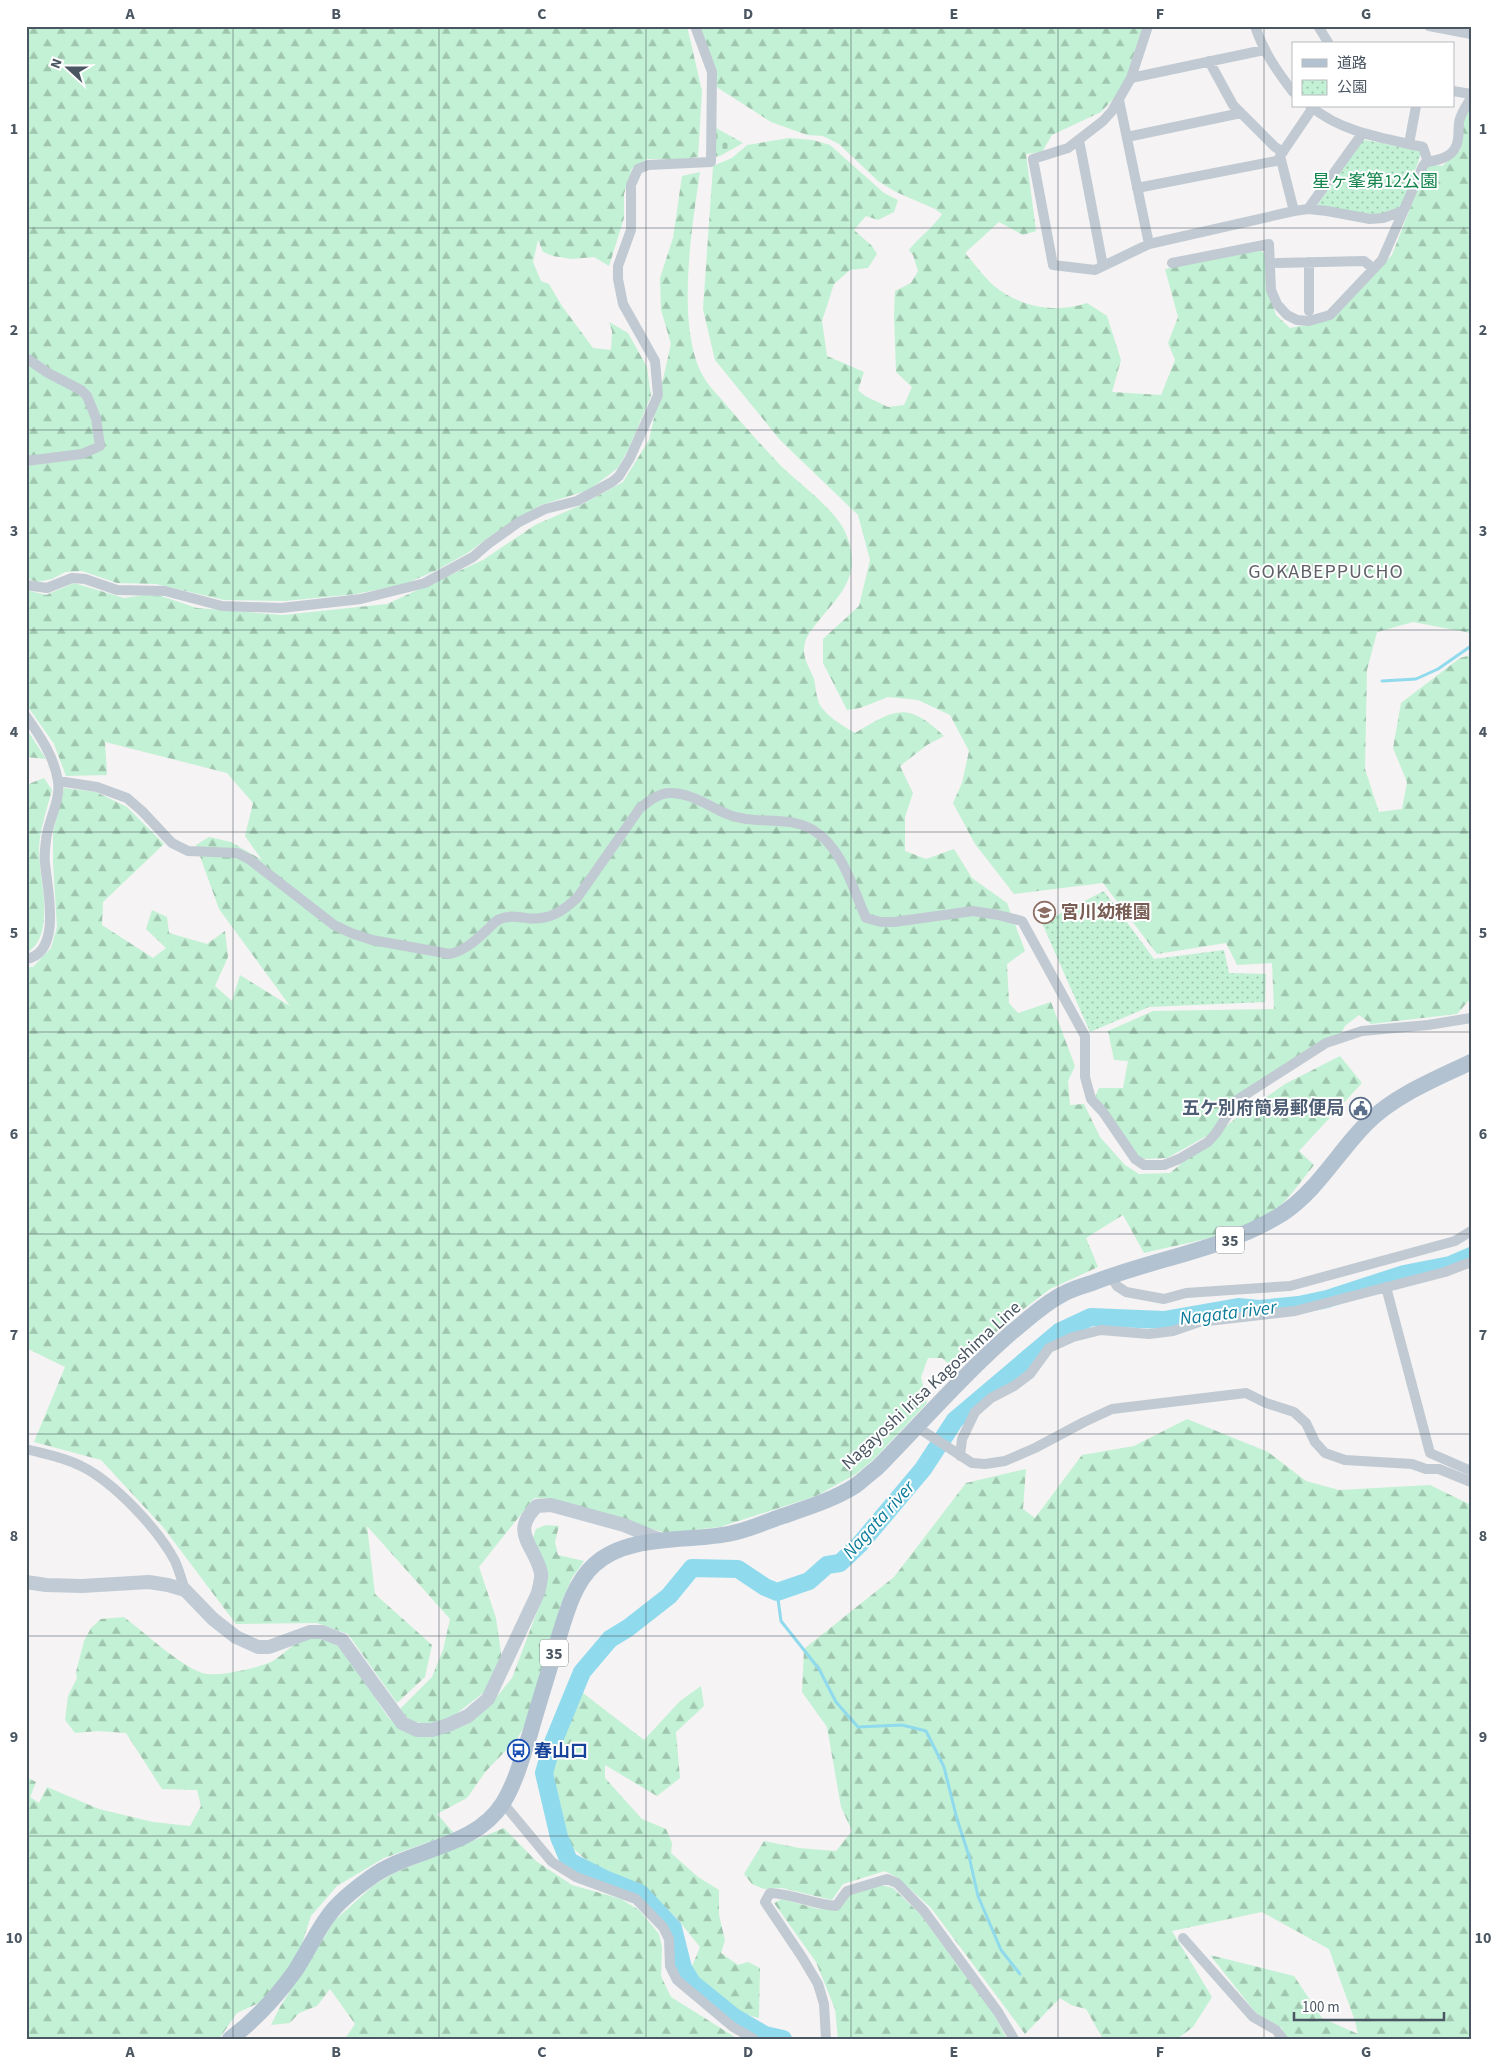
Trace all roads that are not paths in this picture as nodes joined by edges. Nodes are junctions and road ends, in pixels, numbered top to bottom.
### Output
1 (695, 26) edge
2 (1148, 26) edge
3 (1255, 26) edge
4 (1318, 26) edge
5 (1429, 26) edge
6 (1471, 34) edge
7 (1328, 42) edge
8 (1264, 50) junction
9 (1210, 62) junction
10 (1131, 78) junction
11 (1292, 91) edge
12 (1454, 91) edge
13 (1471, 94) edge
14 (1471, 98) edge
15 (1119, 100) junction
16 (1311, 108) edge
17 (1313, 108) edge
18 (1416, 108) edge
19 (1241, 113) junction
20 (1362, 134) junction
21 (1126, 137) junction
22 (1079, 140) junction
23 (1410, 144) junction
24 (1282, 156) junction
25 (1428, 162) junction
26 (1137, 188) junction
27 (1308, 210) junction
28 (1294, 211) junction
29 (1403, 211) junction
30 (1149, 244) junction
31 (1309, 262) junction
32 (1172, 263) dead end
33 (1277, 263) dead end
34 (1103, 266) junction
35 (1374, 269) junction
36 (1309, 310) dead end
37 (26, 358) edge
38 (26, 461) edge
39 (26, 585) edge
40 (26, 716) edge
41 (58, 781) junction
42 (26, 959) edge
43 (1471, 1018) edge
44 (1471, 1062) edge
45 (1471, 1231) edge
46 (1471, 1262) edge
47 (1110, 1276) junction
48 (1386, 1287) junction
49 (922, 1431) junction
50 (26, 1449) edge
51 (956, 1454) junction
52 (1471, 1471) edge
53 (1471, 1482) edge
54 (663, 1541) junction
55 (26, 1582) edge
56 (184, 1590) junction
57 (503, 1802) junction
58 (1183, 1938) dead end
59 (230, 2039) edge
60 (754, 2039) edge
61 (826, 2039) edge
62 (1014, 2039) edge
63 (1283, 2039) edge

1 - 39 street
2 - 10 street
3 - 8 street
4 - 7 street
5 - 6 street
8 - 9 street
8 - 11 street
9 - 10 street
9 - 19 street
10 - 15 street
12 - 13 street
14 - 25 street
15 - 21 street
15 - 22 street
16 - 24 street
17 - 20 street
18 - 23 street
19 - 21 street
19 - 24 street
20 - 23 street
20 - 27 street
21 - 26 street
22 - 34 street
22 - 34 street
23 - 25 street
24 - 26 street
24 - 28 street
25 - 29 street
26 - 30 street
27 - 28 street
27 - 29 street
28 - 30 street
29 - 35 street
30 - 34 street
31 - 33 street
31 - 35 street
31 - 36 street
32 - 35 street
37 - 38 street
40 - 41 street
41 - 42 street
41 - 43 street
44 - 47 main road, Nagayoshi Irisa Kagoshima Line / 35
45 - 47 street
46 - 48 street
47 - 49 main road, Nagayoshi Irisa Kagoshima Line / 35
48 - 51 street
48 - 52 street
49 - 51 street
49 - 54 main road, Nagayoshi Irisa Kagoshima Line / 35
50 - 56 street
51 - 53 street
54 - 56 street
54 - 57 main road, Nagayoshi Irisa Kagoshima Line / 35
55 - 56 street
57 - 59 main road, Nagayoshi Irisa Kagoshima Line / 35
57 - 60 street
58 - 63 street
61 - 62 street

